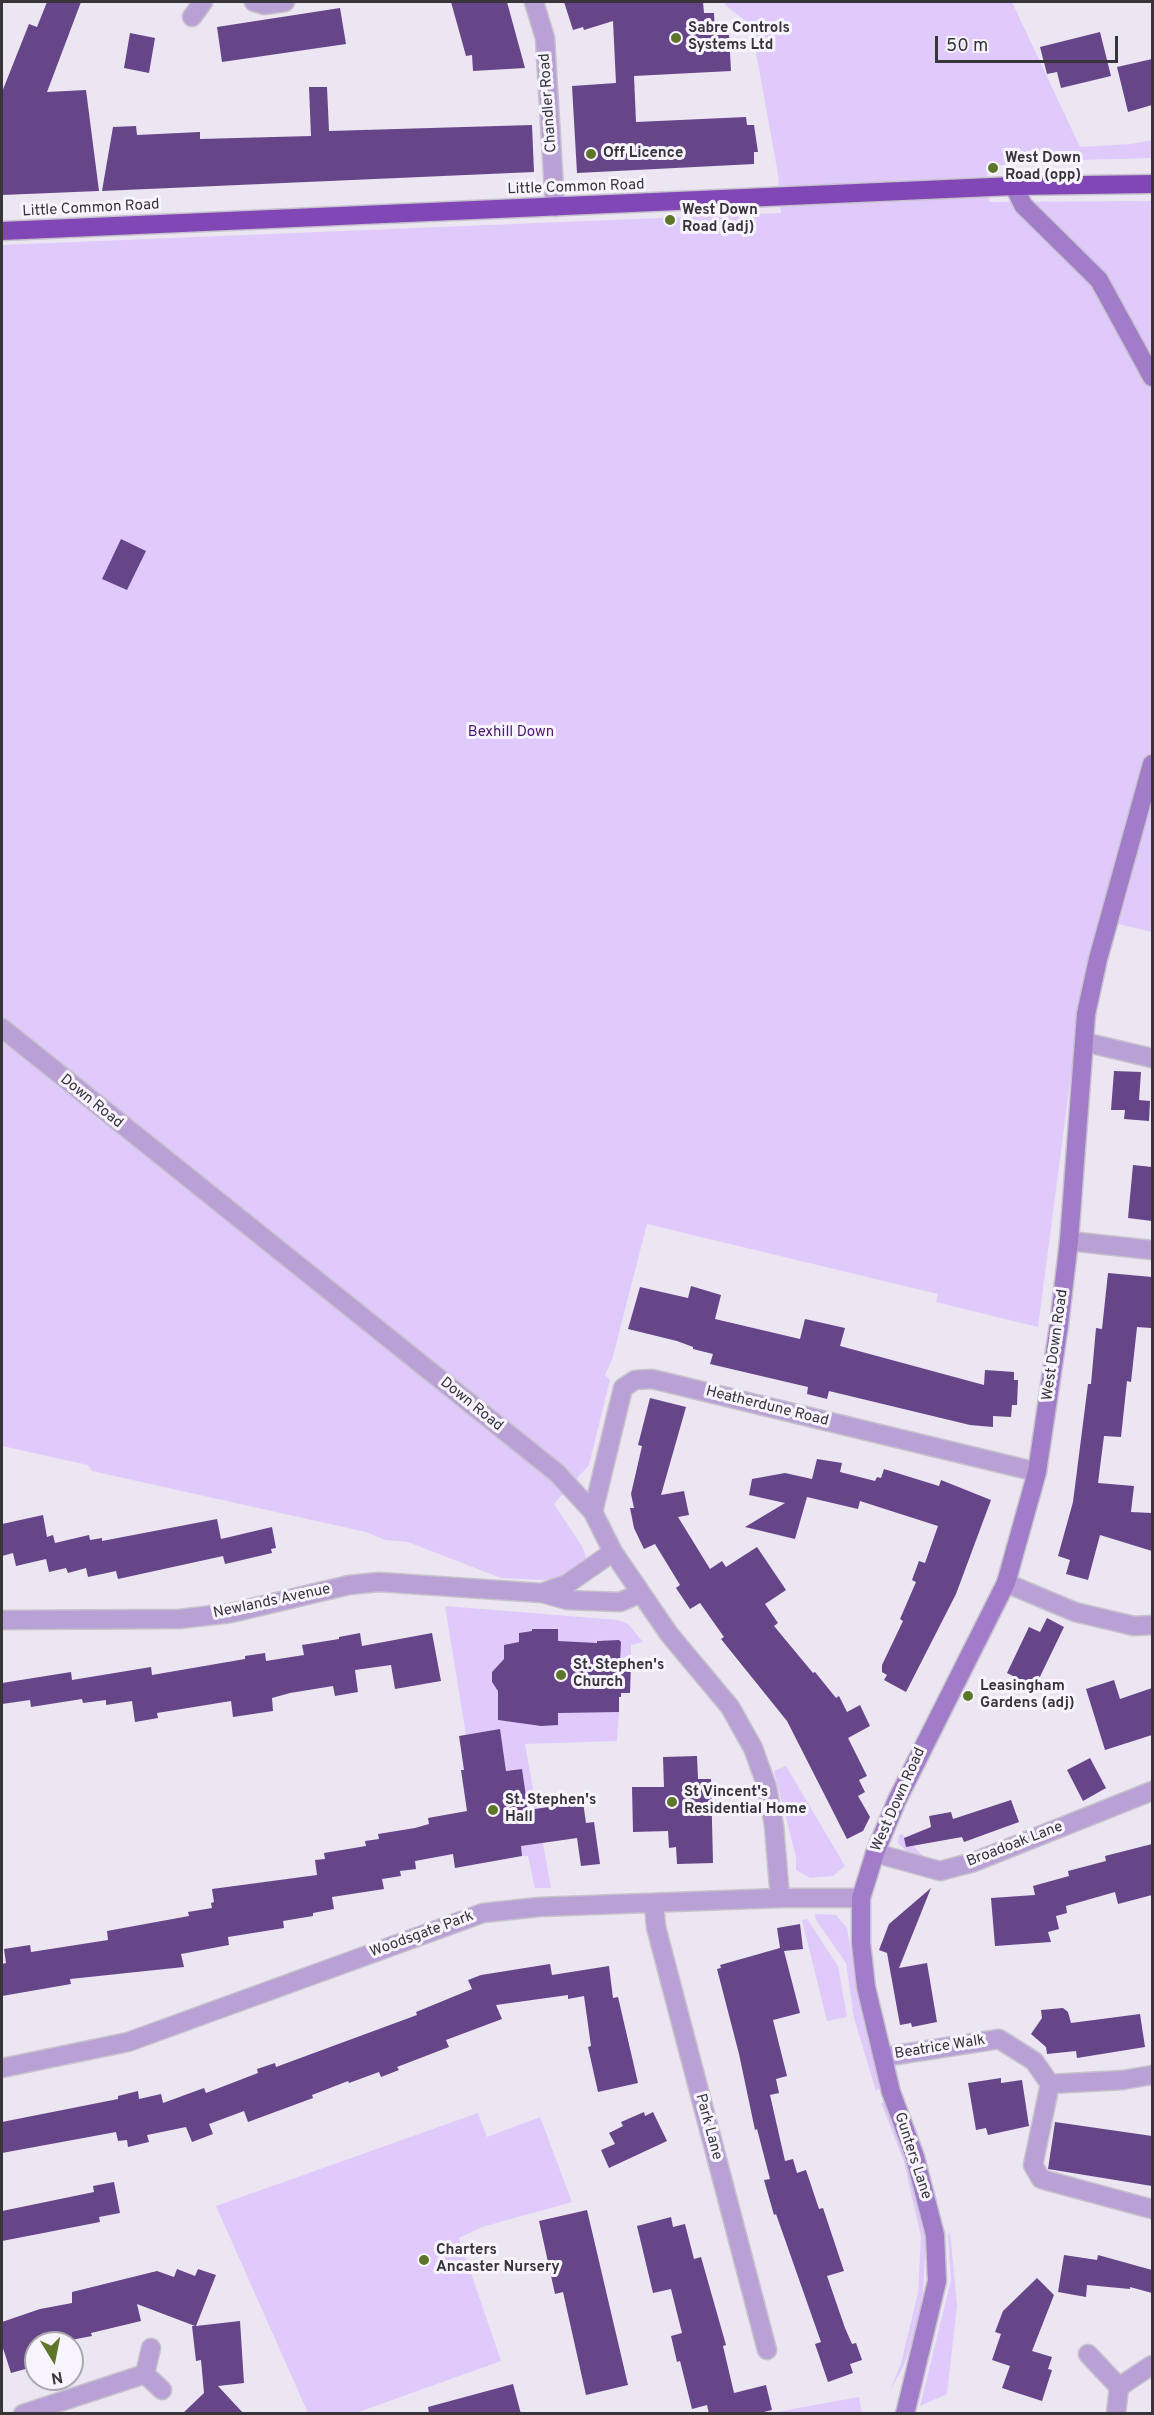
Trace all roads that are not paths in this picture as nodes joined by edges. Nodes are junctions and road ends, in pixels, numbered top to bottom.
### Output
1 (202, 2) edge
2 (254, 2) edge
3 (285, 2) edge
4 (534, 2) edge
5 (192, 17) dead end
6 (1152, 184) edge
7 (1014, 186) junction
8 (555, 207) junction
9 (2, 231) edge
10 (1152, 377) edge
11 (1152, 764) edge
12 (2, 1028) edge
13 (1084, 1042) junction
14 (1152, 1058) edge
15 (1069, 1241) junction
16 (1152, 1250) edge
17 (1037, 1472) junction
18 (593, 1512) junction
19 (613, 1552) junction
20 (1006, 1582) junction
21 (542, 1593) junction
22 (641, 1593) junction
23 (2, 1620) edge
24 (1152, 1625) edge
25 (1152, 1791) edge
26 (875, 1853) junction
27 (780, 1898) junction
28 (861, 1898) junction
29 (654, 1904) junction
30 (883, 2058) junction
31 (2, 2068) edge
32 (1152, 2075) edge
33 (1050, 2085) junction
34 (1152, 2209) edge
35 (151, 2348) dead end
36 (767, 2350) dead end
37 (1088, 2354) dead end
38 (1152, 2365) edge
39 (145, 2374) junction
40 (1119, 2386) junction
41 (162, 2390) dead end
42 (23, 2414) edge
43 (905, 2414) edge
44 (1116, 2414) edge

1 - 5 street
2 - 3 street
4 - 8 street, Chandler Road
6 - 7 highway, Little Common Road
7 - 8 highway, Little Common Road
7 - 10 street
8 - 9 highway, Little Common Road
11 - 13 street, West Down Road
12 - 18 street, Down Road
13 - 14 street
13 - 15 street, West Down Road
15 - 16 street
15 - 17 street, West Down Road
17 - 18 street, Heatherdune Road
17 - 20 street, West Down Road
18 - 19 street, Down Road
19 - 21 street, Newlands Avenue
19 - 22 street, Down Road
20 - 24 street
20 - 26 street, West Down Road
21 - 22 street, Newlands Avenue
21 - 23 street, Newlands Avenue
22 - 27 street, Down Road
25 - 26 street, Broadoak Lane
26 - 28 street, West Down Road
27 - 28 street, Woodsgate Park
27 - 29 street, Woodsgate Park
28 - 30 street, Gunters Lane
29 - 31 street, Woodsgate Park
29 - 36 street, Park Lane
30 - 33 street, Beatrice Walk
30 - 43 street, Gunters Lane
32 - 33 street
33 - 34 street
35 - 39 street
37 - 40 street
38 - 40 street
39 - 41 street
39 - 42 street
40 - 44 street

